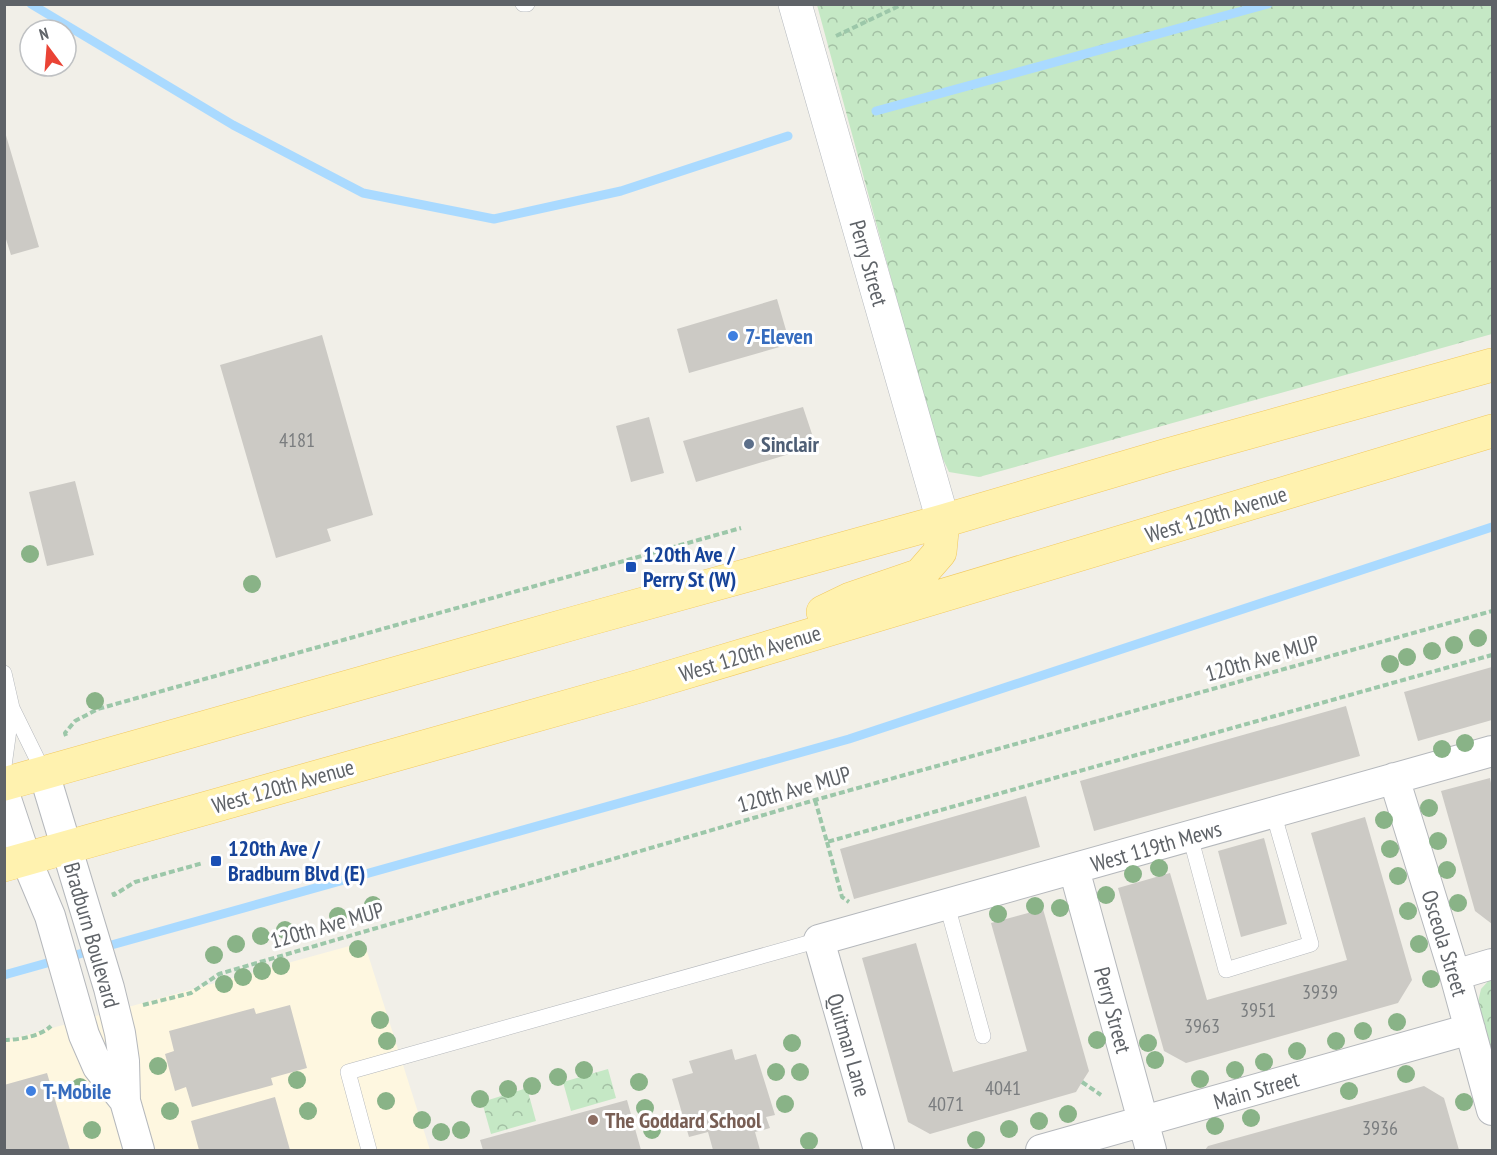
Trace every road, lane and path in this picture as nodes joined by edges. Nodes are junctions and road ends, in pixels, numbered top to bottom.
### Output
1 (795, 4) edge
2 (903, 4) edge
3 (808, 49) junction
4 (1492, 365) edge
5 (1492, 431) edge
6 (944, 521) junction
7 (1492, 611) edge
8 (1492, 655) edge
9 (719, 662) junction
10 (4, 673) edge
11 (12, 708) junction
12 (1492, 751) edge
13 (4, 766) edge
14 (44, 772) junction
15 (1394, 777) junction
16 (4, 784) edge
17 (4, 793) edge
18 (815, 800) junction
19 (1273, 812) junction
20 (1190, 836) junction
21 (827, 842) junction
22 (66, 847) junction
23 (15, 862) edge
24 (203, 863) dead end
25 (1074, 869) junction
26 (114, 895) dead end
27 (947, 904) junction
28 (859, 929) junction
29 (819, 940) junction
30 (1492, 964) edge
31 (1455, 975) junction
32 (138, 994) dead end
33 (64, 1008) junction
34 (1470, 1029) junction
35 (983, 1036) dead end
36 (4, 1040) edge
37 (1082, 1082) dead end
38 (1101, 1095) dead end
39 (125, 1101) junction
40 (1492, 1110) edge
41 (1143, 1122) junction
42 (139, 1150) edge
43 (369, 1150) edge
44 (879, 1150) edge
45 (1041, 1150) edge
46 (1151, 1150) edge

1 - 3 street, Perry Street
2 - 3 path
3 - 6 street, Perry Street
4 - 6 main road
5 - 9 main road, West 120th Avenue
6 - 9 main road
6 - 14 main road
7 - 18 path, 120th Ave MUP
8 - 21 path
9 - 22 main road, West 120th Avenue
10 - 11 lane
11 - 13 lane
11 - 14 lane
12 - 15 street, West 119th Mews
14 - 16 main road
14 - 22 street, Bradburn Boulevard
15 - 19 street, West 119th Mews
15 - 31 street, Osceola Street
17 - 23 street, Bradburn Boulevard
18 - 21 path
18 - 32 path, 120th Ave MUP
19 - 20 street, West 119th Mews
19 - 20 lane
20 - 25 street, West 119th Mews
21 - 28 path
22 - 23 main road, West 120th Avenue
22 - 39 street, Bradburn Boulevard
23 - 33 street, Bradburn Boulevard
24 - 26 path
25 - 27 street, West 119th Mews
25 - 41 street, Perry Street
27 - 28 street, West 119th Mews
27 - 35 lane
28 - 29 street, West 119th Mews
29 - 43 lane
29 - 44 street, Quitman Lane
30 - 31 street
31 - 34 street, Osceola Street
33 - 36 path
33 - 39 street, Bradburn Boulevard
34 - 40 street, Osceola Street
34 - 41 street, Main Street
37 - 38 path
39 - 42 street, Bradburn Boulevard
41 - 45 street, Main Street
41 - 46 street, Perry Street

